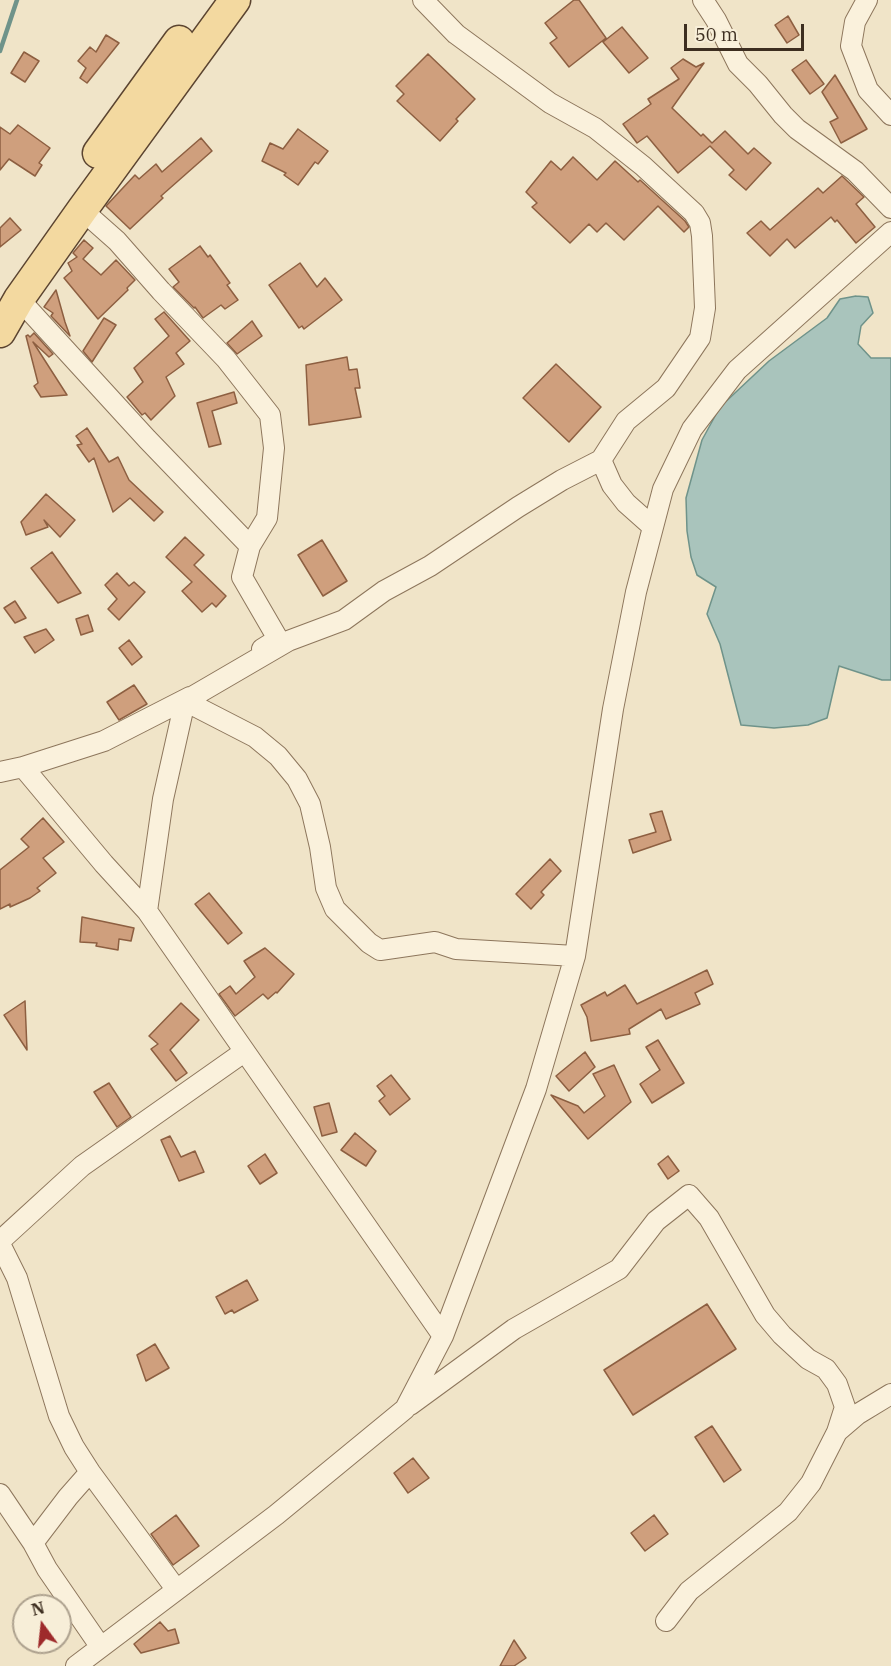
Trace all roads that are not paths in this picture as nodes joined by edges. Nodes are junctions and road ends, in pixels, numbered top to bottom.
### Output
1 (209, 0) edge
2 (235, 0) edge
3 (423, 0) edge
4 (703, 0) edge
5 (867, 0) edge
6 (891, 115) edge
7 (891, 208) edge
8 (82, 210) junction
9 (891, 232) edge
10 (10, 296) edge
11 (0, 332) edge
12 (601, 460) junction
13 (653, 526) junction
14 (250, 546) junction
15 (185, 701) junction
16 (23, 767) junction
17 (0, 772) edge
18 (147, 911) junction
19 (575, 956) junction
20 (244, 1052) junction
21 (0, 1242) edge
22 (442, 1336) junction
23 (891, 1394) edge
24 (405, 1409) junction
25 (837, 1432) junction
26 (90, 1472) junction
27 (0, 1494) edge
28 (33, 1543) junction
29 (176, 1590) junction
30 (666, 1621) dead end
31 (100, 1646) junction
32 (76, 1666) edge

1 - 10 main road
2 - 8 main road
3 - 12 street
4 - 7 street
5 - 6 street
8 - 10 main road
8 - 14 street
9 - 13 street
10 - 11 main road
10 - 14 street
12 - 13 street
12 - 15 street
13 - 19 street
14 - 15 street
15 - 16 street
15 - 18 street
15 - 19 street
16 - 17 street
16 - 18 street
18 - 20 street
19 - 22 street
20 - 21 street
20 - 22 street
21 - 26 street
22 - 24 street
23 - 25 street
24 - 25 street
24 - 29 street
25 - 30 street
26 - 28 street
26 - 29 street
27 - 28 street
28 - 31 street
29 - 31 street
31 - 32 street

